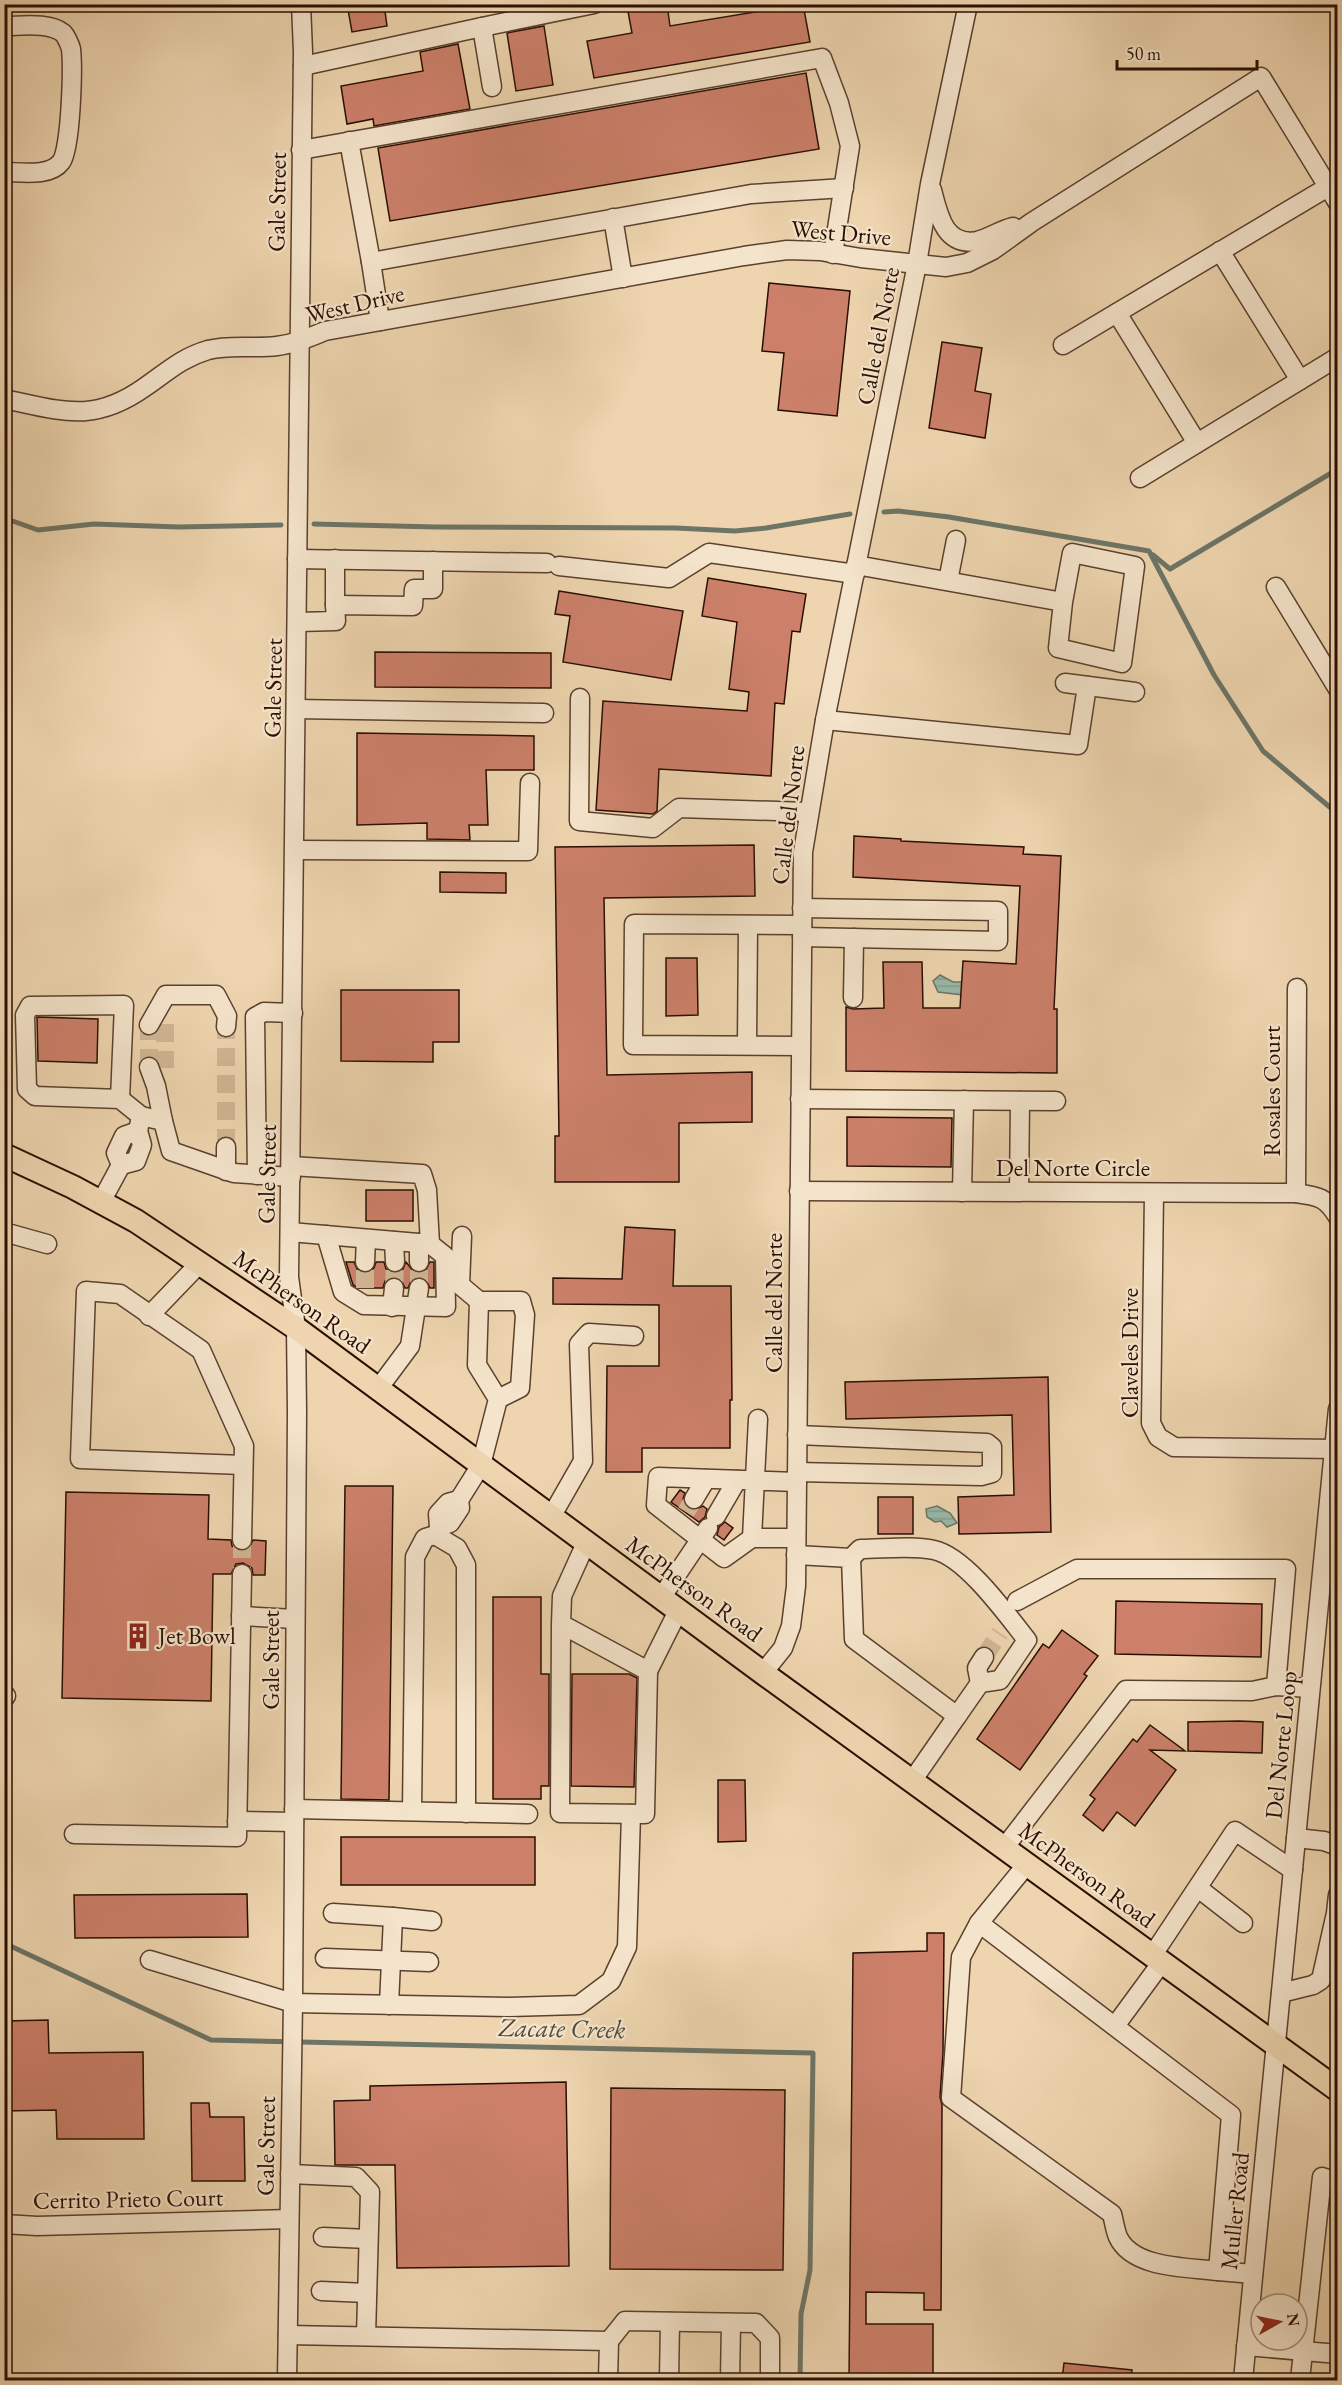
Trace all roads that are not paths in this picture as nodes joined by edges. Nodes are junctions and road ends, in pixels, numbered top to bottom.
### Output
1 (301, 4) edge
2 (594, 4) edge
3 (968, 4) edge
4 (4, 26) edge
5 (482, 27) junction
6 (303, 66) junction
7 (492, 87) dead end
8 (349, 141) junction
9 (302, 150) junction
10 (4, 172) edge
11 (930, 184) junction
12 (1328, 187) junction
13 (844, 188) junction
14 (1338, 203) edge
15 (613, 218) junction
16 (1032, 222) junction
17 (1220, 251) junction
18 (833, 254) junction
19 (371, 262) junction
20 (917, 264) junction
21 (623, 278) junction
22 (1117, 313) junction
23 (380, 321) junction
24 (299, 342) junction
25 (1063, 345) dead end
26 (1338, 357) edge
27 (1300, 380) junction
28 (4, 399) edge
29 (1197, 443) junction
30 (1140, 478) dead end
31 (956, 540) dead end
32 (297, 559) junction
33 (335, 559) junction
34 (433, 561) junction
35 (856, 570) junction
36 (948, 581) junction
37 (1276, 586) dead end
38 (1063, 602) junction
39 (335, 604) junction
40 (298, 622) junction
41 (1065, 683) dead end
42 (1087, 686) junction
43 (1338, 689) edge
44 (1135, 692) dead end
45 (580, 698) dead end
46 (296, 709) junction
47 (544, 713) dead end
48 (825, 720) junction
49 (530, 783) dead end
50 (808, 812) junction
51 (295, 850) junction
52 (802, 923) junction
53 (748, 925) junction
54 (854, 938) junction
55 (1297, 988) dead end
56 (854, 998) dead end
57 (293, 1013) junction
58 (255, 1017) junction
59 (157, 1024) tunnel mouth
60 (747, 1045) junction
61 (800, 1046) junction
62 (157, 1068) tunnel mouth
63 (800, 1099) junction
64 (120, 1100) junction
65 (964, 1100) junction
66 (1020, 1101) junction
67 (1056, 1101) dead end
68 (163, 1121) junction
69 (139, 1123) junction
70 (226, 1147) tunnel mouth
71 (4, 1155) edge
72 (226, 1171) junction
73 (291, 1171) junction
74 (257, 1174) junction
75 (799, 1191) junction
76 (962, 1192) junction
77 (1019, 1192) junction
78 (1154, 1193) junction
79 (1296, 1193) junction
80 (101, 1202) junction
81 (1338, 1217) edge
82 (4, 1232) edge
83 (290, 1232) junction
84 (326, 1235) junction
85 (462, 1236) dead end
86 (366, 1239) junction
87 (394, 1241) junction
88 (424, 1243) junction
89 (46, 1244) dead end
90 (365, 1262) tunnel mouth
91 (395, 1262) tunnel mouth
92 (419, 1262) tunnel mouth
93 (200, 1263) junction
94 (394, 1288) tunnel mouth
95 (419, 1288) tunnel mouth
96 (479, 1301) junction
97 (392, 1306) junction
98 (417, 1307) junction
99 (149, 1316) junction
100 (296, 1328) junction
101 (633, 1336) dead end
102 (378, 1389) junction
103 (498, 1399) junction
104 (1338, 1409) edge
105 (758, 1419) dead end
106 (797, 1435) junction
107 (1336, 1448) edge
108 (243, 1465) junction
109 (481, 1465) junction
110 (797, 1477) junction
111 (706, 1479) junction
112 (746, 1481) junction
113 (686, 1511) junction
114 (550, 1516) junction
115 (709, 1528) junction
116 (437, 1531) junction
117 (752, 1539) junction
118 (242, 1540) tunnel mouth
119 (586, 1543) junction
120 (796, 1546) junction
121 (851, 1558) junction
122 (242, 1574) tunnel mouth
123 (1017, 1601) dead end
124 (670, 1605) junction
125 (242, 1616) junction
126 (295, 1619) junction
127 (561, 1624) junction
128 (984, 1657) tunnel mouth
129 (648, 1671) junction
130 (763, 1673) junction
131 (980, 1683) junction
132 (1276, 1686) junction
133 (1310, 1688) junction
134 (957, 1716) junction
135 (912, 1781) junction
136 (412, 1811) junction
137 (466, 1812) junction
138 (528, 1814) dead end
139 (631, 1814) junction
140 (294, 1816) junction
141 (237, 1821) junction
142 (74, 1834) dead end
143 (1296, 1838) junction
144 (1338, 1846) edge
145 (1004, 1848) junction
146 (1027, 1864) junction
147 (1293, 1870) junction
148 (1198, 1888) junction
149 (1338, 1895) edge
150 (333, 1913) dead end
151 (393, 1917) junction
152 (432, 1921) dead end
153 (979, 1923) junction
154 (1243, 1923) dead end
155 (325, 1958) dead end
156 (1157, 1959) junction
157 (150, 1960) dead end
158 (391, 1961) junction
159 (1331, 1961) edge
160 (429, 1962) dead end
161 (1281, 1993) junction
162 (389, 2005) junction
163 (293, 2009) junction
164 (1115, 2026) junction
165 (1276, 2046) junction
166 (1336, 2087) edge
167 (290, 2174) junction
168 (1338, 2182) edge
169 (289, 2219) junction
170 (4, 2224) edge
171 (323, 2237) dead end
172 (368, 2239) junction
173 (1218, 2271) junction
174 (1253, 2274) junction
175 (321, 2291) dead end
176 (367, 2292) junction
177 (1309, 2296) edge
178 (670, 2322) junction
179 (731, 2323) junction
180 (288, 2335) junction
181 (366, 2336) junction
182 (609, 2341) junction
183 (1246, 2346) junction
184 (1249, 2346) edge
185 (1303, 2352) edge
186 (1309, 2352) edge
187 (1338, 2354) edge
188 (287, 2380) edge
189 (608, 2380) edge
190 (669, 2380) edge
191 (730, 2380) edge
192 (770, 2380) edge
193 (1243, 2380) edge
194 (1300, 2380) edge

1 - 6 street, Gale Street
2 - 5 street
3 - 11 street, Calle del Norte
4 - 10 street
5 - 6 street
5 - 7 street
6 - 9 street, Gale Street
8 - 9 street
8 - 13 street
8 - 19 street
9 - 24 street, Gale Street
11 - 16 street
11 - 20 street, Calle del Norte
12 - 14 street
12 - 16 street, West Drive
12 - 17 street
13 - 15 street
13 - 18 street
15 - 19 street
15 - 21 street
16 - 20 street, West Drive
17 - 22 street
17 - 27 street
18 - 20 street, West Drive
18 - 21 street, West Drive
19 - 23 street
20 - 35 street, Calle del Norte
21 - 23 street, West Drive
22 - 25 street
22 - 29 street
23 - 24 street, West Drive
24 - 28 street, West Drive
24 - 32 street, Gale Street
26 - 27 street
27 - 29 street
29 - 30 street
31 - 36 street
32 - 33 street
32 - 40 street, Gale Street
33 - 34 street
33 - 39 street
34 - 35 street
34 - 39 street
35 - 36 street
35 - 48 street, Calle del Norte
36 - 38 street
37 - 43 street
38 - 38 street
39 - 40 street
40 - 46 street, Gale Street
41 - 42 street
42 - 44 street
42 - 48 street
45 - 50 street
46 - 47 street
46 - 51 street, Gale Street
48 - 50 street, Calle del Norte
49 - 51 street
50 - 52 street, Calle del Norte
51 - 57 street, Gale Street
52 - 53 street
52 - 54 street
52 - 54 street
52 - 61 street, Calle del Norte
53 - 60 street
53 - 60 street
54 - 56 street
55 - 79 street, Rosales Court
57 - 58 street
57 - 73 street, Gale Street
58 - 59 street
58 - 74 street
60 - 61 street
61 - 63 street, Calle del Norte
62 - 68 street
63 - 65 street
63 - 75 street, Calle del Norte
64 - 64 street
64 - 69 street
65 - 66 street
65 - 76 street
66 - 67 street
66 - 77 street
68 - 69 street
68 - 72 street
69 - 80 street
70 - 72 street
71 - 80 main road, McPherson Road
72 - 74 street
73 - 74 street
73 - 83 street, Gale Street
73 - 88 street
75 - 76 street, Del Norte Circle
75 - 106 street, Calle del Norte
76 - 77 street, Del Norte Circle
77 - 78 street, Del Norte Circle
78 - 79 street, Del Norte Circle
78 - 107 street, Claveles Drive
79 - 81 street, Del Norte Circle
80 - 93 main road, McPherson Road
82 - 89 street
83 - 84 street
83 - 100 street, Gale Street
84 - 86 street
84 - 97 street
85 - 96 street
86 - 87 street
86 - 90 street
87 - 88 street
87 - 91 street
88 - 92 street
88 - 98 street
93 - 99 street
93 - 100 main road, McPherson Road
94 - 97 street
95 - 98 street
96 - 103 street
96 - 103 street
97 - 98 street
98 - 102 street
99 - 108 street
99 - 108 street
100 - 102 main road, McPherson Road
100 - 126 street, Gale Street
101 - 114 street
102 - 109 main road, McPherson Road
103 - 109 street
104 - 107 street
105 - 112 street
106 - 110 street, Calle del Norte
106 - 110 street
107 - 133 street, Del Norte Loop
108 - 118 street
109 - 114 main road, McPherson Road
109 - 116 street
110 - 112 street
110 - 120 street, Calle del Norte
111 - 112 street
111 - 113 street
111 - 113 street
112 - 115 street
112 - 117 street
113 - 115 street
114 - 119 main road, McPherson Road
115 - 117 street
115 - 124 street
116 - 136 street
116 - 137 street
117 - 120 street
119 - 124 main road, McPherson Road
119 - 127 street
120 - 121 street
120 - 130 street, Calle del Norte
121 - 131 street
121 - 134 street
122 - 125 street
123 - 132 street
124 - 129 street
124 - 130 main road, McPherson Road
125 - 126 street
125 - 141 street
126 - 140 street, Gale Street
127 - 129 street
127 - 139 street
128 - 131 street
129 - 139 street
130 - 135 main road, McPherson Road
131 - 134 street
132 - 133 street
132 - 145 street
133 - 143 street, Del Norte Loop
134 - 135 street
135 - 145 main road, McPherson Road
136 - 137 street
136 - 140 street
137 - 138 street
139 - 162 street
140 - 141 street
140 - 163 street, Gale Street
141 - 142 street
143 - 144 street
143 - 147 street, Del Norte Loop
145 - 146 main road, McPherson Road
146 - 153 street
146 - 156 main road, McPherson Road
147 - 148 street
147 - 161 street, Del Norte Loop
148 - 154 street
148 - 156 street
149 - 159 street
150 - 151 street
151 - 152 street
151 - 158 street
153 - 164 street
153 - 173 street
155 - 158 street
156 - 164 street
156 - 165 main road, McPherson Road
157 - 163 street
158 - 160 street
158 - 162 street
159 - 161 street
161 - 165 street, Del Norte Loop
162 - 163 street
163 - 167 street, Gale Street
164 - 173 street
165 - 166 main road, McPherson Road
165 - 174 street, Muller Road
167 - 169 street, Gale Street
167 - 172 street
168 - 177 street
169 - 170 street, Cerrito Prieto Court
169 - 180 street, Gale Street
171 - 172 street
172 - 176 street
173 - 174 street
174 - 183 street, Muller Road
175 - 176 street
176 - 181 street
178 - 179 street
178 - 182 street
178 - 190 street
179 - 191 street
179 - 192 street
180 - 181 street
180 - 188 street, Gale Street
181 - 182 street
182 - 189 street
183 - 184 street
183 - 193 street, Muller Road
185 - 194 street
186 - 187 street

